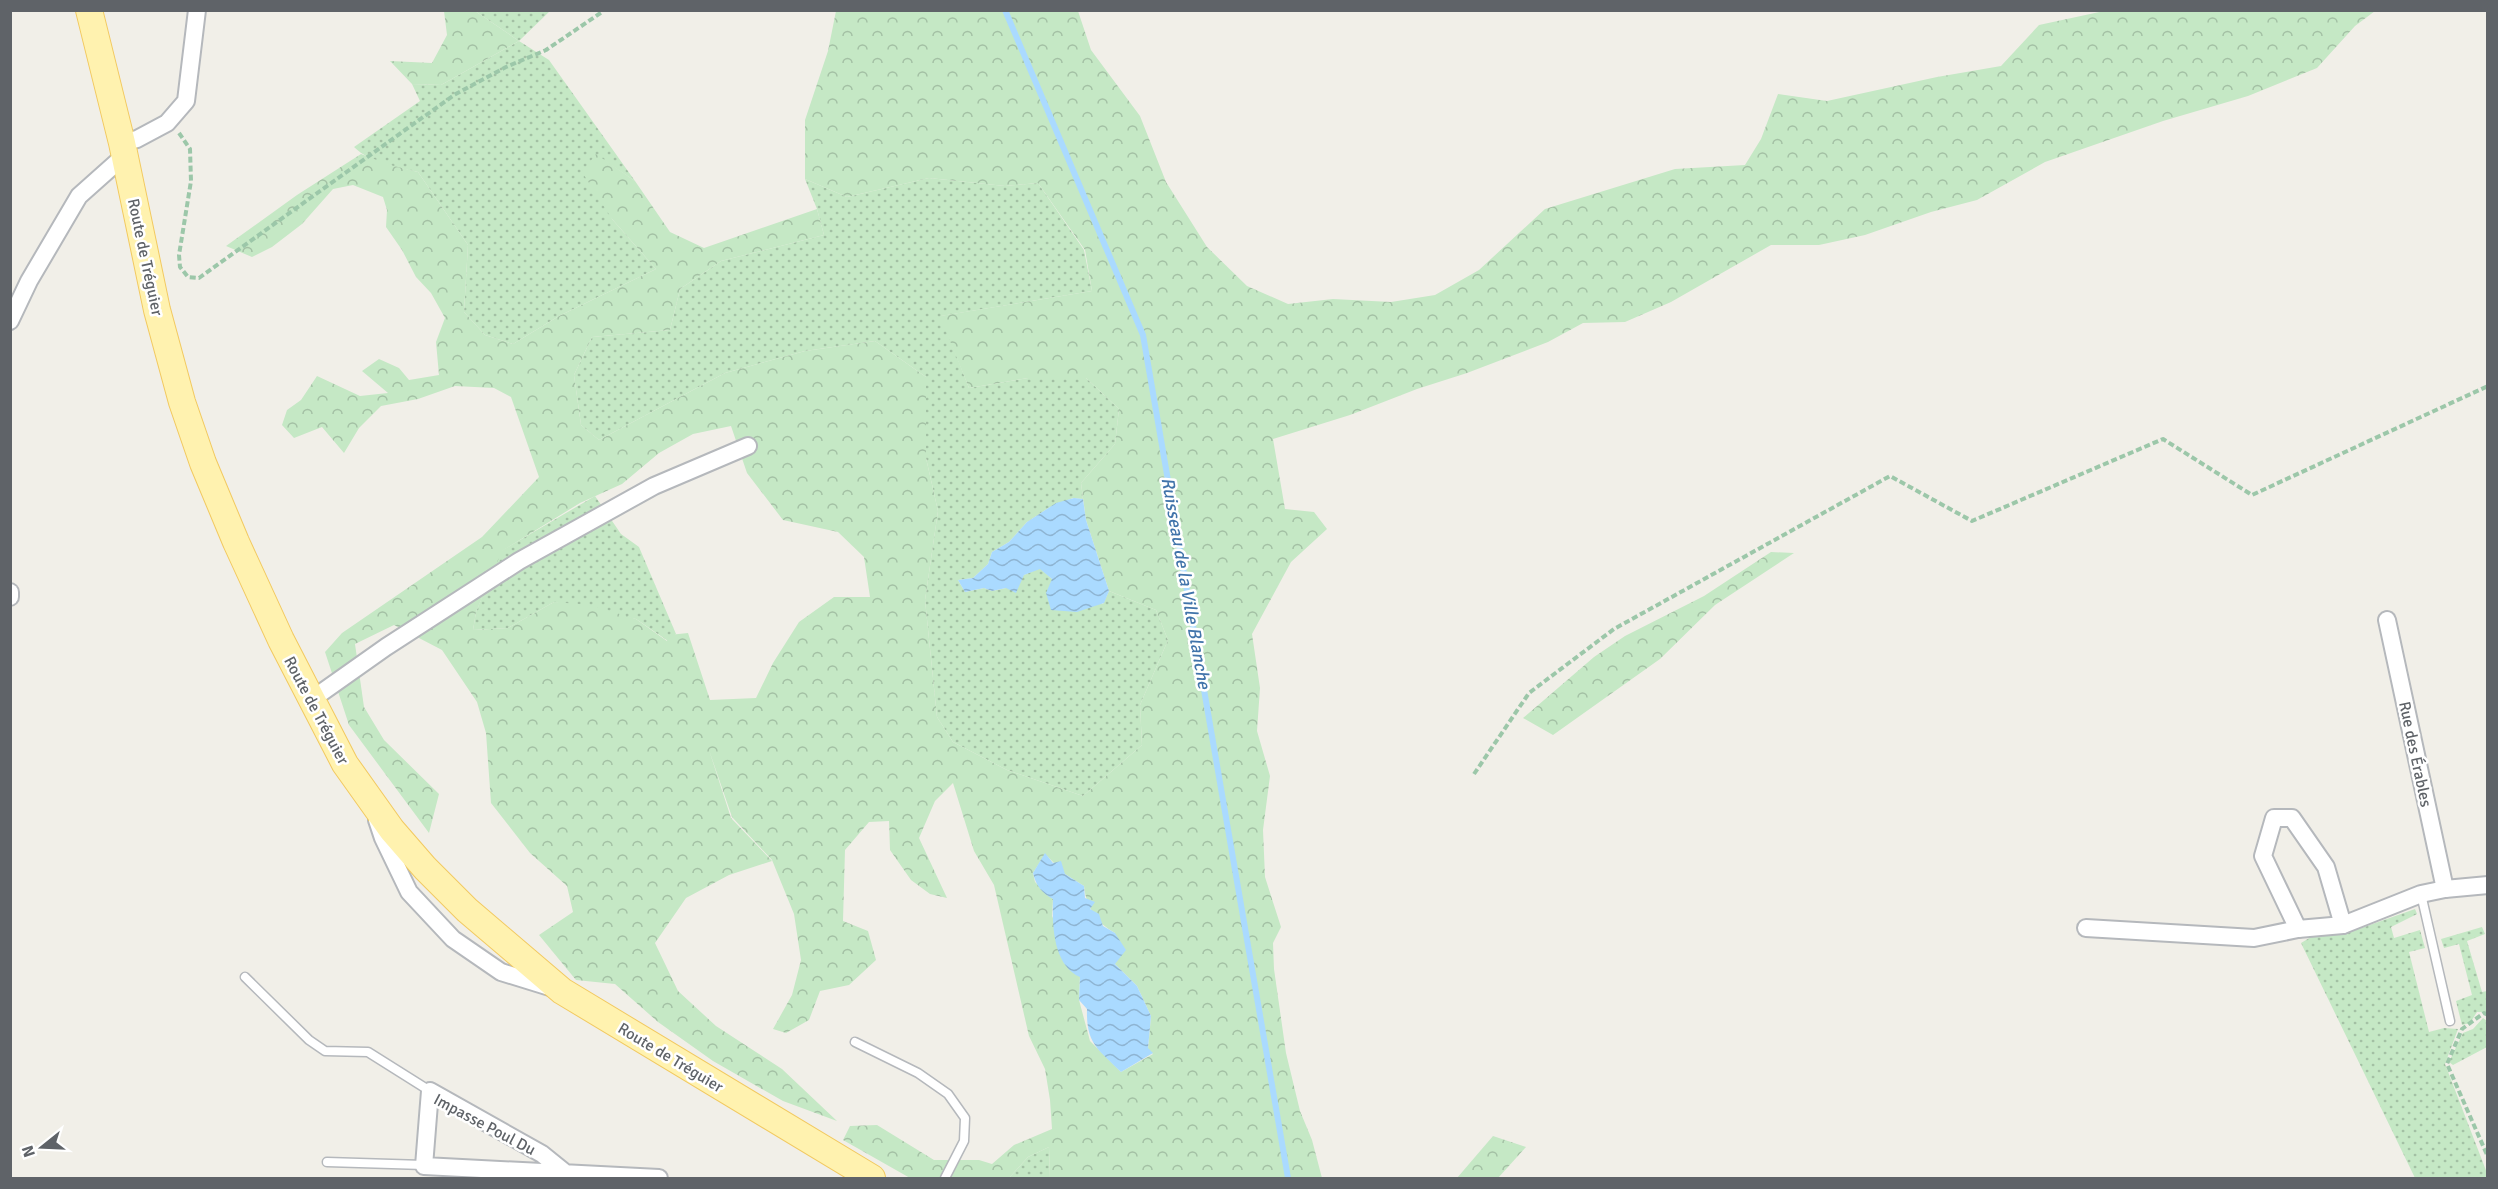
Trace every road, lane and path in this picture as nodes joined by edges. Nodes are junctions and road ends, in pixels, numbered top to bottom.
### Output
1 (89, 10) edge
2 (197, 10) edge
3 (602, 12) edge
4 (167, 123) junction
5 (124, 149) junction
6 (10, 321) edge
7 (2487, 386) edge
8 (748, 446) dead end
9 (10, 592) edge
10 (10, 597) edge
11 (2387, 621) dead end
12 (311, 700) junction
13 (1474, 774) dead end
14 (2487, 885) edge
15 (2445, 889) junction
16 (2421, 894) junction
17 (2343, 925) junction
18 (2086, 928) dead end
19 (2298, 929) junction
20 (245, 976) dead end
21 (2487, 1016) edge
22 (2450, 1021) dead end
23 (855, 1042) dead end
24 (430, 1091) junction
25 (2487, 1157) edge
26 (327, 1162) dead end
27 (424, 1165) junction
28 (569, 1177) edge
29 (659, 1179) edge
30 (872, 1179) edge
31 (945, 1179) edge

1 - 5 main road, Route de Tréguier
2 - 4 street
3 - 4 path
4 - 5 street
5 - 6 street
5 - 12 main road, Route de Tréguier
7 - 13 path
8 - 12 street
9 - 10 street
11 - 15 street, Rue des Érables
12 - 30 main road, Route de Tréguier
14 - 15 street
15 - 16 street
16 - 17 street
16 - 22 lane
17 - 19 street
17 - 19 street
18 - 19 street
20 - 24 lane
21 - 25 path
23 - 31 lane
24 - 27 street, Impasse Poul Du
24 - 28 street, Impasse Poul Du
26 - 27 lane
27 - 28 street, Impasse Poul Du
28 - 29 street

